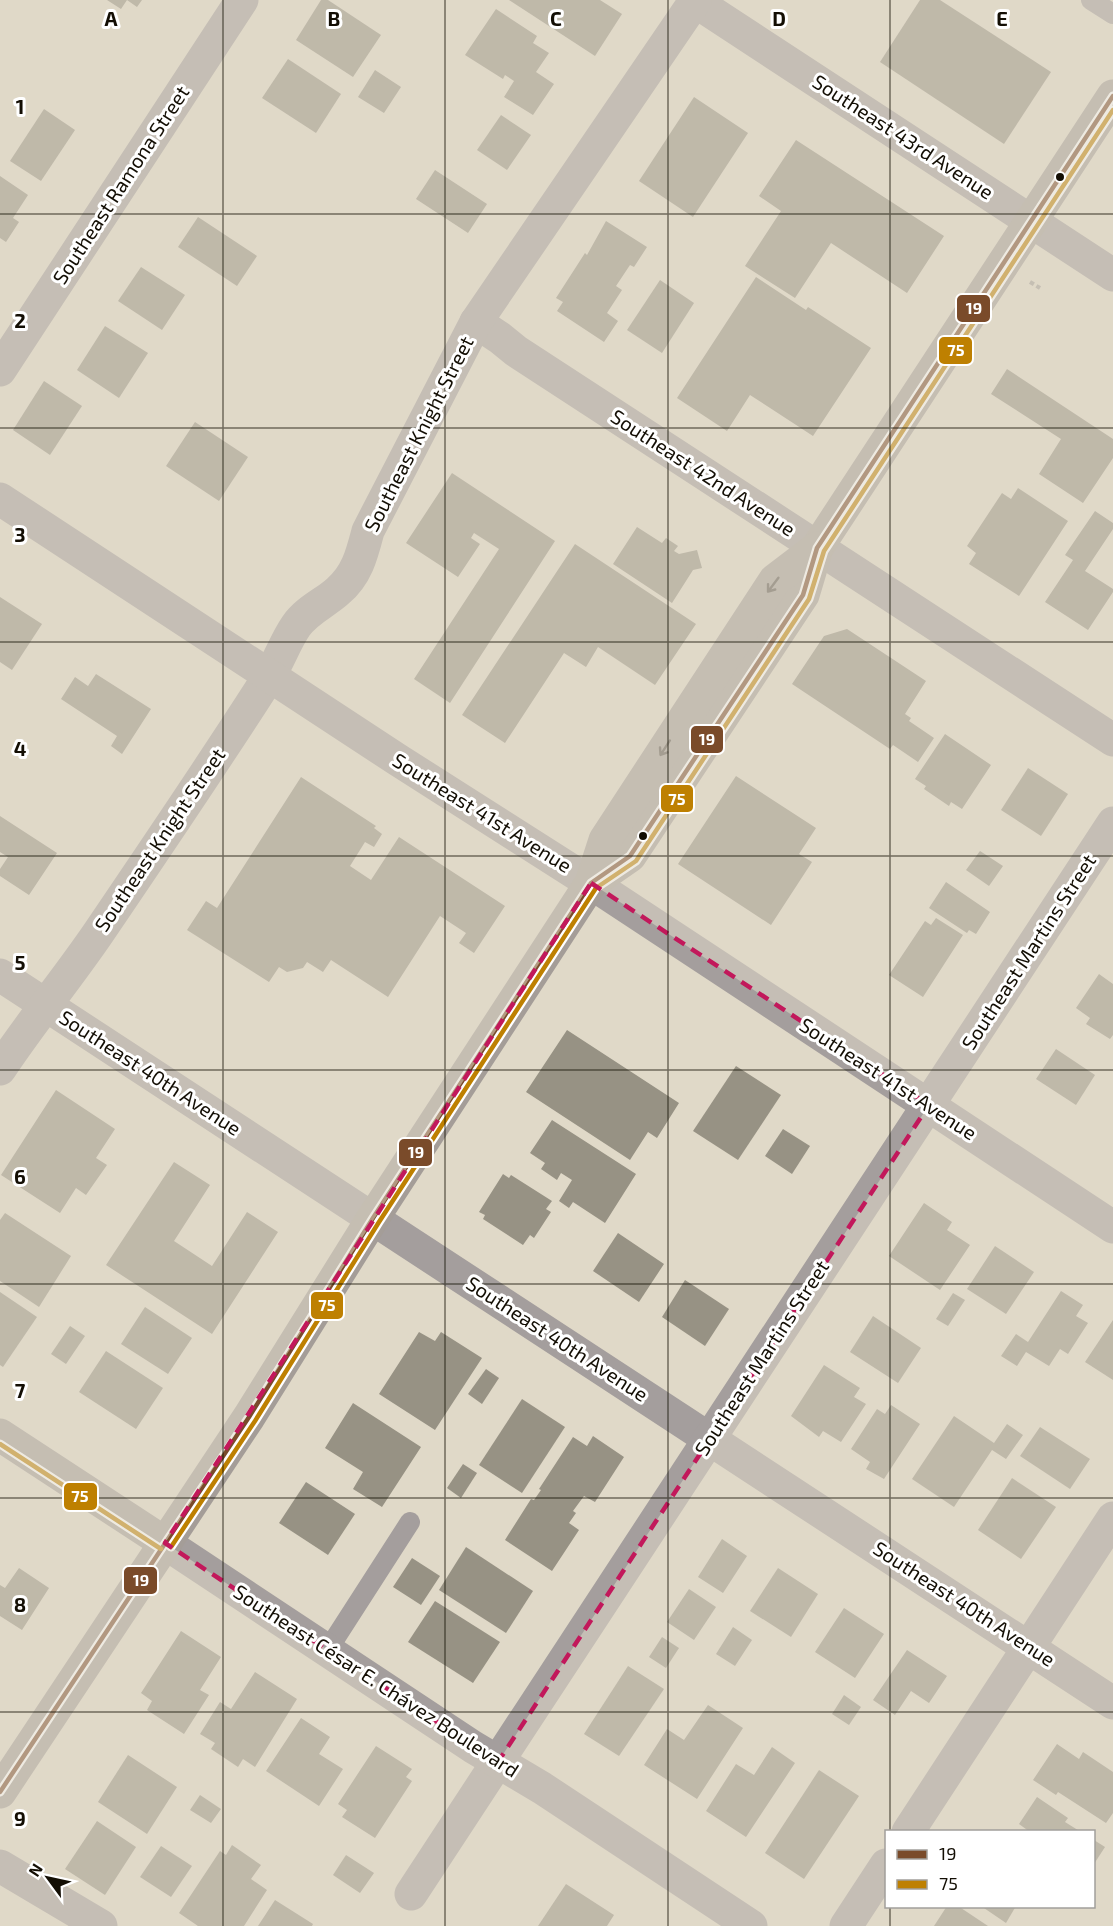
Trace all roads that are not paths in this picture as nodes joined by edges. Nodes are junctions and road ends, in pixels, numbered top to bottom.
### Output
1 (242, 0) edge
2 (1091, 0) edge
3 (694, 1) edge
4 (1113, 14) edge
5 (1113, 96) edge
6 (1030, 221) junction
7 (1113, 275) edge
8 (476, 322) junction
9 (0, 370) edge
10 (0, 499) edge
11 (817, 548) junction
12 (270, 675) junction
13 (1113, 740) edge
14 (1113, 823) edge
15 (591, 883) junction
16 (0, 975) edge
17 (47, 1006) junction
18 (0, 1069) edge
19 (929, 1105) junction
20 (373, 1218) junction
21 (1113, 1227) edge
22 (0, 1435) edge
23 (709, 1438) junction
24 (1113, 1518) edge
25 (410, 1521) dead end
26 (165, 1543) junction
27 (1029, 1647) junction
28 (327, 1651) junction
29 (1113, 1703) edge
30 (498, 1762) junction
31 (0, 1792) edge
32 (909, 1830) edge
33 (0, 1866) edge
34 (885, 1867) edge
35 (411, 1894) dead end
36 (101, 1926) edge
37 (752, 1926) edge
38 (846, 1926) edge

1 - 9 street, Southeast Ramona Street
2 - 4 lane
3 - 6 street, Southeast 43rd Avenue
3 - 8 street, Southeast Knight Street
5 - 6 main road
6 - 7 street, Southeast 43rd Avenue
6 - 11 main road
8 - 11 street, Southeast 42nd Avenue
8 - 12 street, Southeast Knight Street
10 - 12 street, Southeast 41st Avenue
11 - 13 street, Southeast 42nd Avenue
11 - 15 main road
12 - 15 street, Southeast 41st Avenue
12 - 17 street, Southeast Knight Street
14 - 19 street, Southeast Martins Street
15 - 19 street, Southeast 41st Avenue
15 - 20 main road
16 - 17 street, Southeast 40th Avenue
17 - 18 street, Southeast Knight Street
17 - 20 street, Southeast 40th Avenue
19 - 21 street, Southeast 41st Avenue
19 - 23 street, Southeast Martins Street
20 - 23 street, Southeast 40th Avenue
20 - 26 main road
22 - 26 main road, Southeast César E. Chávez Boulevard
23 - 27 street, Southeast 40th Avenue
23 - 30 street, Southeast Martins Street
24 - 27 street
25 - 28 lane
26 - 28 street, Southeast César E. Chávez Boulevard
26 - 31 main road
27 - 29 street, Southeast 40th Avenue
27 - 32 street
28 - 30 street, Southeast César E. Chávez Boulevard
30 - 35 street, Southeast Martins Street
30 - 37 street, Southeast César E. Chávez Boulevard
33 - 36 street
34 - 38 street

